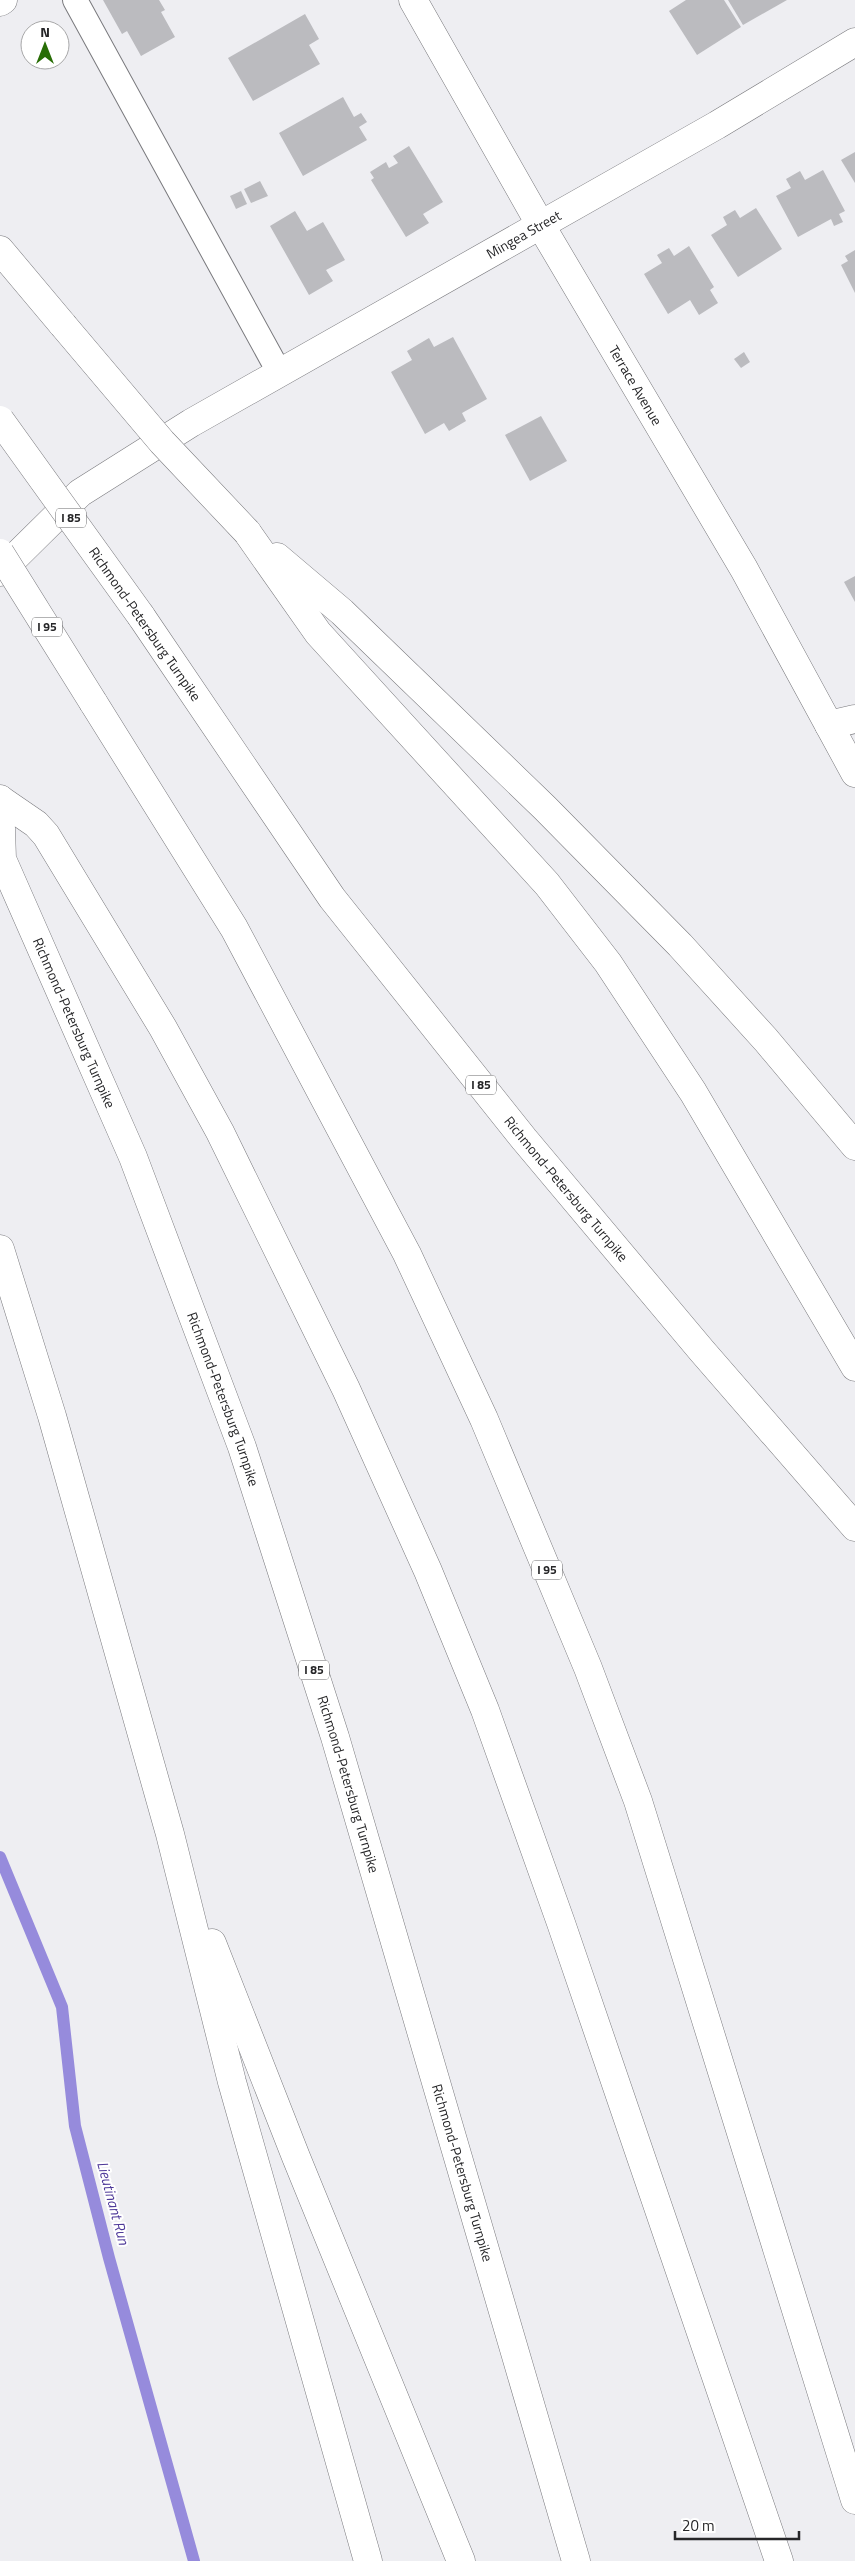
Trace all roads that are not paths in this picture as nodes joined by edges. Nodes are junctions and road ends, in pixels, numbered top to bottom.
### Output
1 (75, 0) edge
2 (413, 0) edge
3 (855, 42) edge
4 (540, 224) junction
5 (0, 250) edge
6 (278, 372) junction
7 (0, 420) edge
8 (247, 532) junction
9 (0, 553) edge
10 (0, 572) edge
11 (855, 719) edge
12 (829, 725) junction
13 (855, 773) edge
14 (0, 800) edge
15 (855, 1146) edge
16 (0, 1249) edge
17 (855, 1368) edge
18 (855, 1527) edge
19 (170, 1834) junction
20 (855, 2500) edge
21 (368, 2561) edge
22 (461, 2561) edge
23 (576, 2561) edge
24 (779, 2561) edge

1 - 6 lane
2 - 4 main road, Terrace Avenue
3 - 4 main road, Mingea Street
4 - 6 main road, Mingea Street
4 - 12 main road, Terrace Avenue
5 - 8 main road, bridge
6 - 10 main road, Mingea Street
7 - 18 main road, Richmond-Petersburg Turnpike / I 85, bridge
8 - 15 main road
8 - 17 main road
9 - 20 main road, I 95, bridge
11 - 12 main road
12 - 13 main road, Terrace Avenue
14 - 23 main road, Richmond-Petersburg Turnpike / I 85
14 - 24 main road
16 - 19 main road
19 - 21 main road
19 - 22 main road

